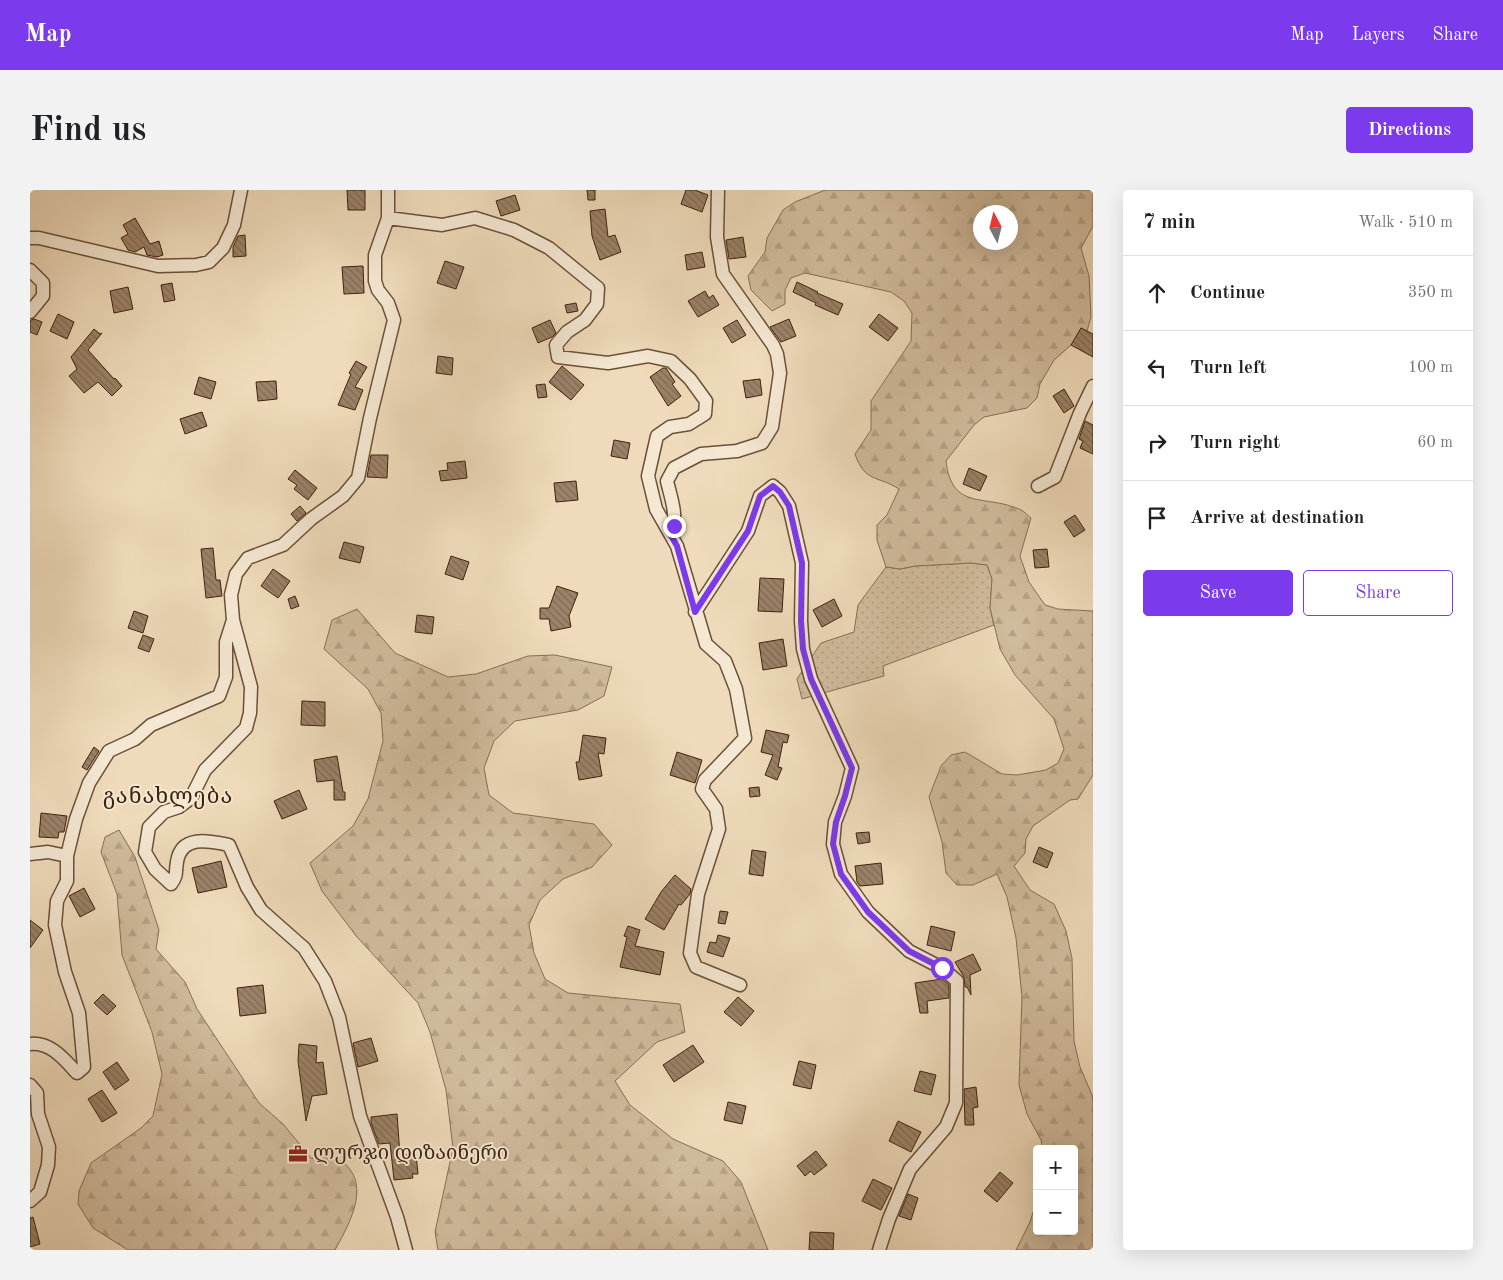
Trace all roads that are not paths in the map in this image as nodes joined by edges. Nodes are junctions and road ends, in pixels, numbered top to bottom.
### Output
1 (241, 190) edge
2 (388, 190) edge
3 (718, 190) edge
4 (388, 218) junction
5 (30, 238) edge
6 (30, 270) edge
7 (30, 312) edge
8 (1093, 386) edge
9 (1038, 486) dead end
10 (670, 534) junction
11 (695, 612) junction
12 (233, 620) junction
13 (30, 854) edge
14 (67, 856) junction
15 (740, 985) dead end
16 (30, 1044) edge
17 (30, 1085) edge
18 (30, 1200) edge
19 (406, 1250) edge
20 (879, 1250) edge

1 - 5 street
2 - 4 street
3 - 10 street
4 - 10 street
4 - 12 street
6 - 7 street
8 - 9 street
10 - 11 street
11 - 15 street
11 - 20 street
12 - 14 street
12 - 19 street
13 - 14 street
14 - 16 street
17 - 18 street

